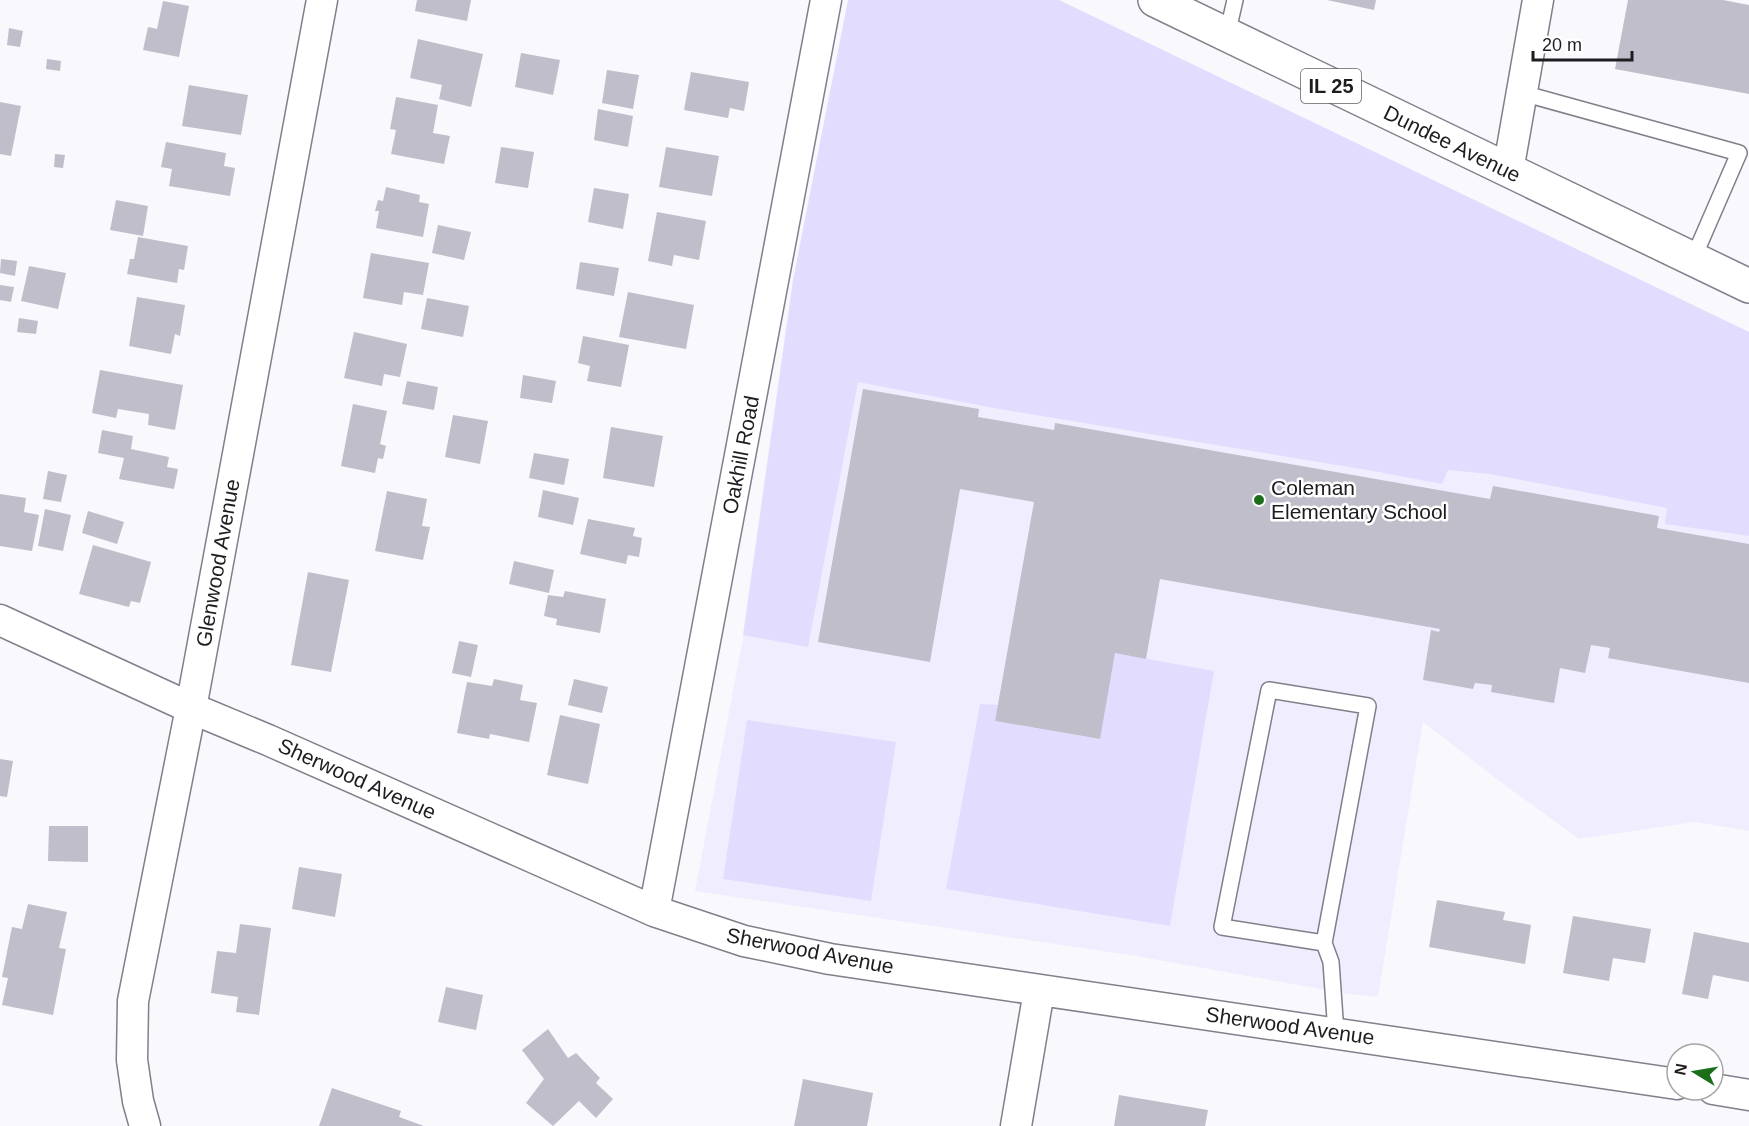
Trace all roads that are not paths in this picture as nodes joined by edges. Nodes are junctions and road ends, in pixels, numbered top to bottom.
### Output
1 (322, 0) edge
2 (826, 0) edge
3 (1155, 0) edge
4 (1235, 0) edge
5 (1538, 0) edge
6 (1227, 35) junction
7 (1522, 93) junction
8 (1508, 171) junction
9 (1694, 259) junction
10 (1749, 286) edge
11 (0, 620) edge
12 (192, 708) junction
13 (654, 911) junction
14 (1324, 943) junction
15 (1039, 991) junction
16 (1336, 1033) junction
17 (1665, 1082) edge
18 (1725, 1091) edge
19 (1749, 1095) edge
20 (146, 1126) edge
21 (1016, 1126) edge

1 - 12 street, Glenwood Avenue
2 - 13 street, Oakhill Road
3 - 6 main road, Dundee Avenue / IL 25
4 - 6 lane
5 - 7 street
6 - 8 main road, Dundee Avenue / IL 25
7 - 8 street
7 - 9 lane
8 - 9 main road, Dundee Avenue / IL 25
9 - 10 main road, Dundee Avenue / IL 25
11 - 12 street, Sherwood Avenue
12 - 13 street, Sherwood Avenue
12 - 20 street, Glenwood Avenue
13 - 15 street, Sherwood Avenue
14 - 14 lane
14 - 16 lane
15 - 16 street, Sherwood Avenue
15 - 21 street
16 - 17 street, Sherwood Avenue
18 - 19 street

